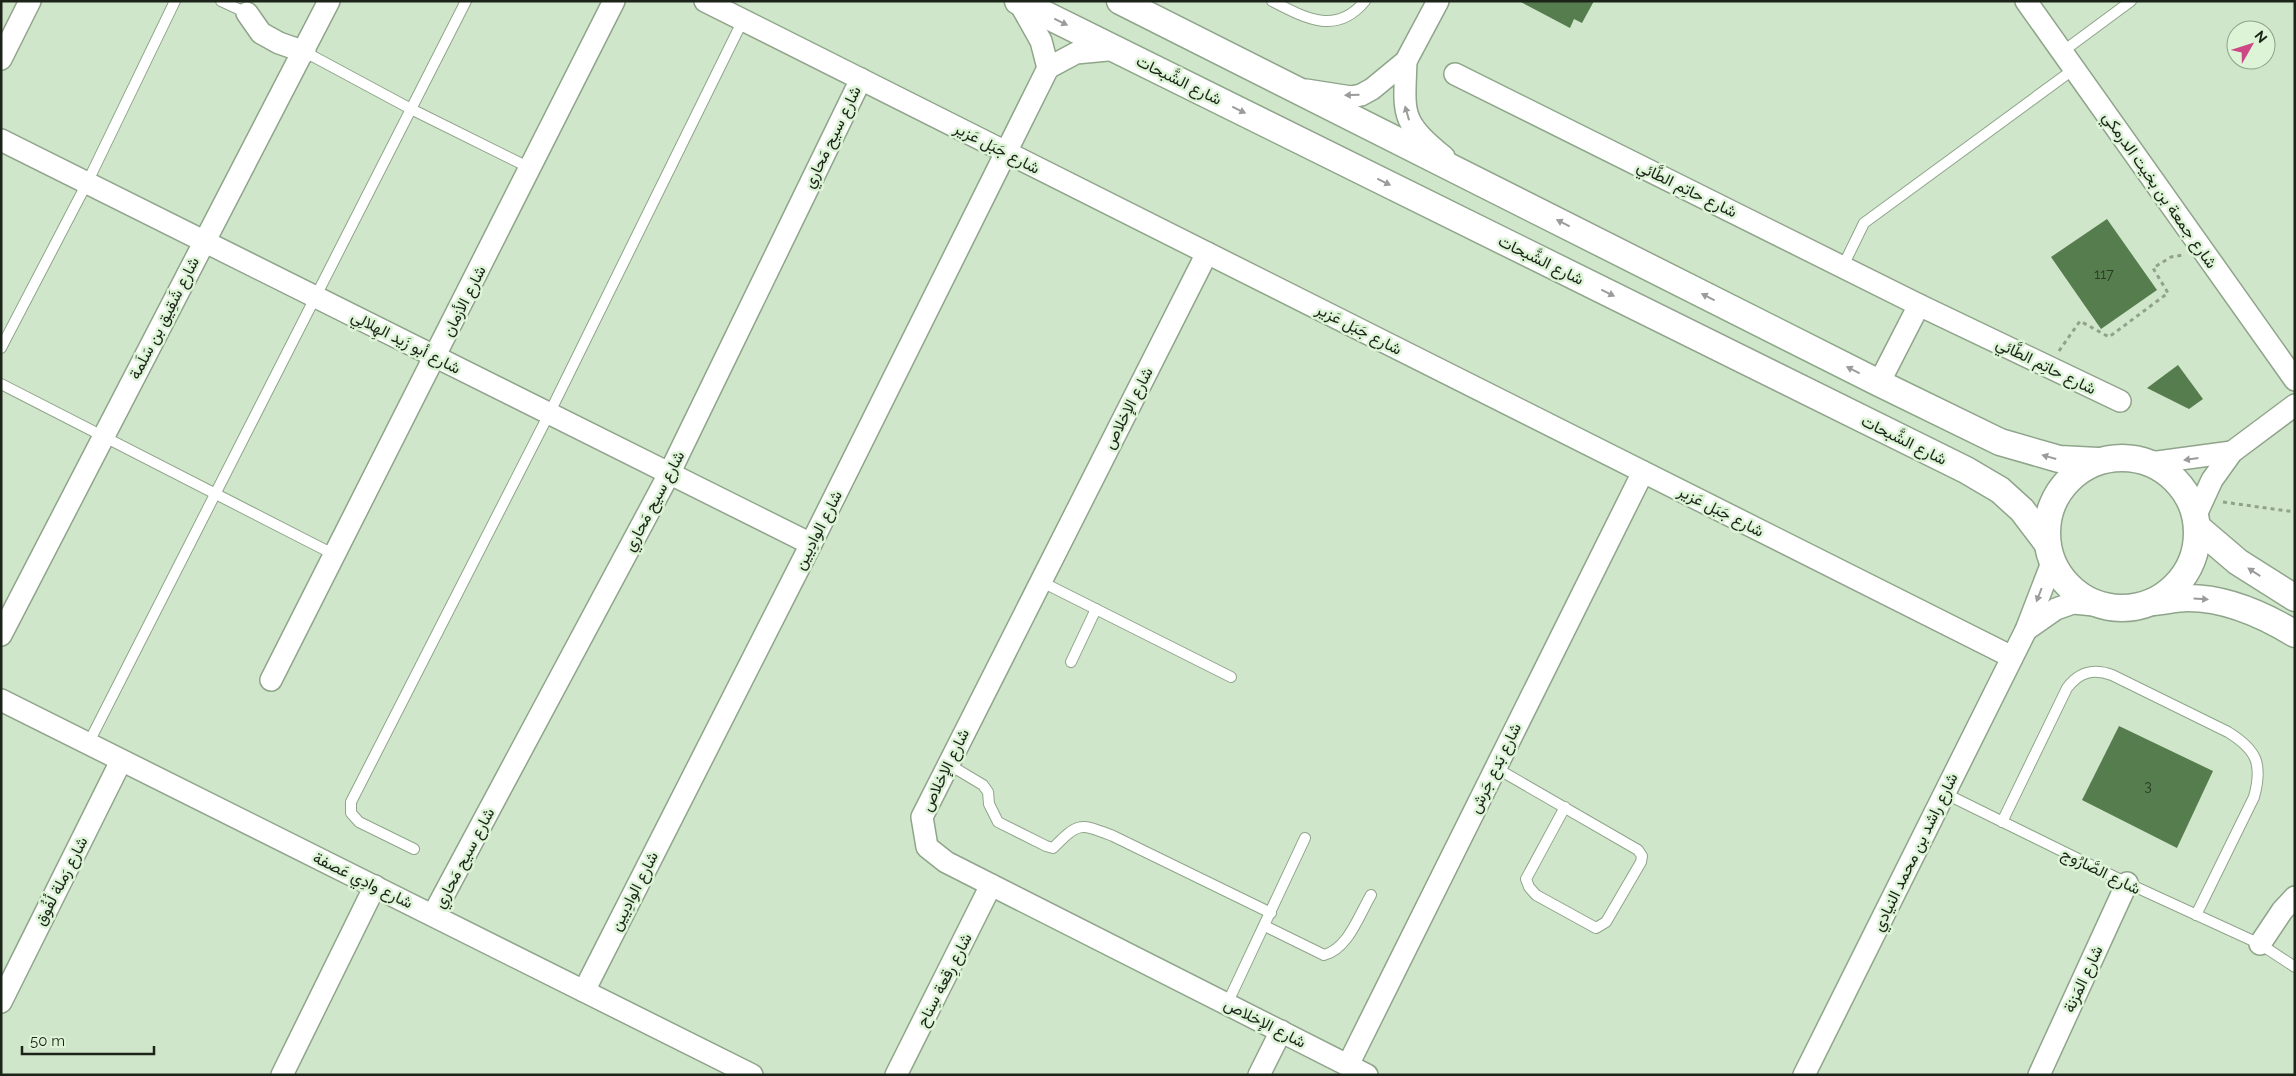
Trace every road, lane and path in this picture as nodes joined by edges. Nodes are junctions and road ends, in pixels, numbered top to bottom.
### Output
1 (30, 1) edge
2 (175, 1) edge
3 (220, 1) edge
4 (329, 1) edge
5 (466, 1) edge
6 (614, 1) edge
7 (705, 1) edge
8 (1120, 1) edge
9 (1272, 1) edge
10 (1365, 1) edge
11 (1438, 1) edge
12 (2026, 1) edge
13 (2131, 1) edge
14 (1018, 2) edge
15 (247, 12) joint
16 (743, 20) junction
17 (1118, 50) junction
18 (305, 52) junction
19 (1, 59) edge
20 (2068, 60) junction
21 (1406, 61) junction
22 (1048, 68) junction
23 (1455, 74) dead end
24 (860, 79) junction
25 (1294, 89) junction
26 (411, 110) junction
27 (1, 140) edge
28 (1006, 152) junction
29 (530, 168) junction
30 (1463, 172) junction
31 (87, 183) junction
32 (203, 241) junction
33 (2203, 251) junction
34 (1207, 253) junction
35 (1842, 266) junction
36 (315, 297) junction
37 (1919, 305) junction
38 (1, 348) edge
39 (435, 357) junction
40 (2042, 364) junction
41 (2295, 380) edge
42 (1879, 383) junction
43 (1, 384) edge
44 (2120, 402) dead end
45 (2295, 405) edge
46 (549, 414) junction
47 (102, 438) junction
48 (2232, 452) junction
49 (2098, 461) junction
50 (2150, 463) junction
51 (1642, 472) junction
52 (669, 474) junction
53 (215, 495) junction
54 (2295, 512) edge
55 (2198, 515) junction
56 (811, 544) junction
57 (2050, 552) junction
58 (335, 555) junction
59 (1040, 581) junction
60 (2295, 598) edge
61 (2153, 602) junction
62 (2105, 606) junction
63 (1096, 609) junction
64 (2026, 630) junction
65 (2295, 634) edge
66 (1, 635) edge
67 (2012, 657) junction
68 (1071, 662) dead end
69 (1231, 677) dead end
70 (271, 680) dead end
71 (1, 700) edge
72 (88, 744) junction
73 (121, 761) junction
74 (948, 764) junction
75 (1496, 768) junction
76 (1944, 793) junction
77 (1565, 807) junction
78 (2002, 822) junction
79 (1305, 838) dead end
80 (414, 850) dead end
81 (2127, 883) junction
82 (991, 885) junction
83 (375, 886) junction
84 (1371, 895) dead end
85 (2295, 897) edge
86 (1270, 913) junction
87 (433, 915) junction
88 (2196, 915) junction
89 (1265, 926) junction
90 (2260, 944) junction
91 (2295, 967) edge
92 (584, 991) junction
93 (1, 1002) edge
94 (1227, 1004) junction
95 (1281, 1031) junction
96 (1348, 1065) junction
97 (282, 1075) edge
98 (752, 1075) edge
99 (896, 1075) edge
100 (1259, 1075) edge
101 (1367, 1075) edge
102 (1804, 1075) edge
103 (2039, 1075) edge

1 - 19 street
2 - 31 lane
3 - 15 lane
4 - 18 street, شارع شَقِيق بن سَلَمة
5 - 26 lane
6 - 29 street, شارع الأزمان
7 - 16 street, شارع جَبَل عَزير
8 - 25 street
9 - 10 lane
11 - 21 street
12 - 20 street, شارع جمعة بن بخيت الدرمكي
13 - 20 lane
14 -> 17 street, شارع الشَّبحات
14 - 22 street
15 - 18 street
16 - 24 street, شارع جَبَل عَزير
16 - 46 lane
17 - 22 street
17 -> 57 street, شارع الشَّبحات
18 - 26 lane
18 - 32 street, شارع شَقِيق بن سَلَمة
20 - 33 street, شارع جمعة بن بخيت الدرمكي
20 - 35 lane
21 -> 25 street
30 -> 21 street
22 - 28 street, شارع الوادِيين
23 - 35 street, شارع حاتِم الطَّائي
24 - 28 street, شارع جَبَل عَزير
24 - 52 street, شارع سيح مَحاري
25 - 30 street
26 - 29 lane
26 - 36 lane
27 - 31 street, شارع أبو زَيد الهِلالِي
28 - 34 street, شارع جَبَل عَزير
28 - 56 street, شارع الوادِيين
29 - 39 street, شارع الأزمان
42 -> 30 street
31 - 32 street, شارع أبو زَيد الهِلالِي
31 - 38 lane
32 - 36 street, شارع أبو زَيد الهِلالِي
32 - 47 street, شارع شَقِيق بن سَلَمة
33 - 40 path
33 - 41 street, شارع جمعة بن بخيت الدرمكي
34 - 51 street, شارع جَبَل عَزير
34 - 59 street, شارع الإخلاص
35 - 37 street, شارع حاتِم الطَّائي
36 - 39 street, شارع أبو زَيد الهِلالِي
36 - 53 lane
37 - 40 street, شارع حاتِم الطَّائي
37 - 42 street
39 - 46 street, شارع أبو زَيد الهِلالِي
39 - 58 street, شارع الأزمان
40 - 44 street, شارع حاتِم الطَّائي
49 -> 42 street
43 - 47 lane
45 - 48 street
46 - 52 street, شارع أبو زَيد الهِلالِي
46 - 80 lane
47 - 53 lane
47 - 66 street, شارع شَقِيق بن سَلَمة
48 -> 50 street
48 - 55 street
49 - 50 street
49 - 57 street
50 - 55 street
51 - 67 street, شارع جَبَل عَزير
51 - 75 street, شارع بَدع جَرش
52 - 56 street, شارع أبو زَيد الهِلالِي
52 - 87 street, شارع سيح مَحاري
53 - 58 lane
53 - 72 lane
54 - 55 path
60 -> 55 street
55 - 61 street
56 - 92 street, شارع الوادِيين
57 - 62 street
57 -> 64 street, شارع راشد بن محمد النيادي
58 - 70 street, شارع الأزمان
59 - 63 lane
59 - 74 street, شارع الإخلاص
61 - 62 street
61 -> 65 street
62 - 64 street, شارع راشد بن محمد النيادي
63 - 68 lane
63 - 69 lane
64 - 67 street, شارع راشد بن محمد النيادي
67 - 76 street, شارع راشد بن محمد النيادي
71 - 72 street, شارع وادِي عَصفة
72 - 73 street, شارع وادِي عَصفة
73 - 83 street, شارع وادِي عَصفة
73 - 93 street, شارع رَملة لُفُوق
74 - 82 street, شارع الإخلاص
74 - 86 lane
75 - 77 lane
75 - 96 street, شارع بَدع جَرش
76 - 78 lane, شارع الصَّارُوج
76 - 102 street, شارع راشد بن محمد النيادي
77 - 77 lane
78 - 81 lane, شارع الصَّارُوج
78 - 88 lane
79 - 86 lane
81 - 88 lane, شارع الصَّارُوج
81 - 103 street, شارع المَزنة
82 - 94 street, شارع الإخلاص
82 - 99 street, شارع رِقعة سِناح
83 - 87 street, شارع وادِي عَصفة
83 - 97 street
84 - 89 lane
85 - 90 street
86 - 89 lane
87 - 92 street, شارع وادِي عَصفة
88 - 90 lane, شارع الصَّارُوج
89 - 94 lane
90 - 91 lane, شارع الصَّارُوج
92 - 98 street, شارع وادِي عَصفة
94 - 95 street, شارع الإخلاص
95 - 96 street, شارع الإخلاص
95 - 100 street
96 - 101 street, شارع الإخلاص

